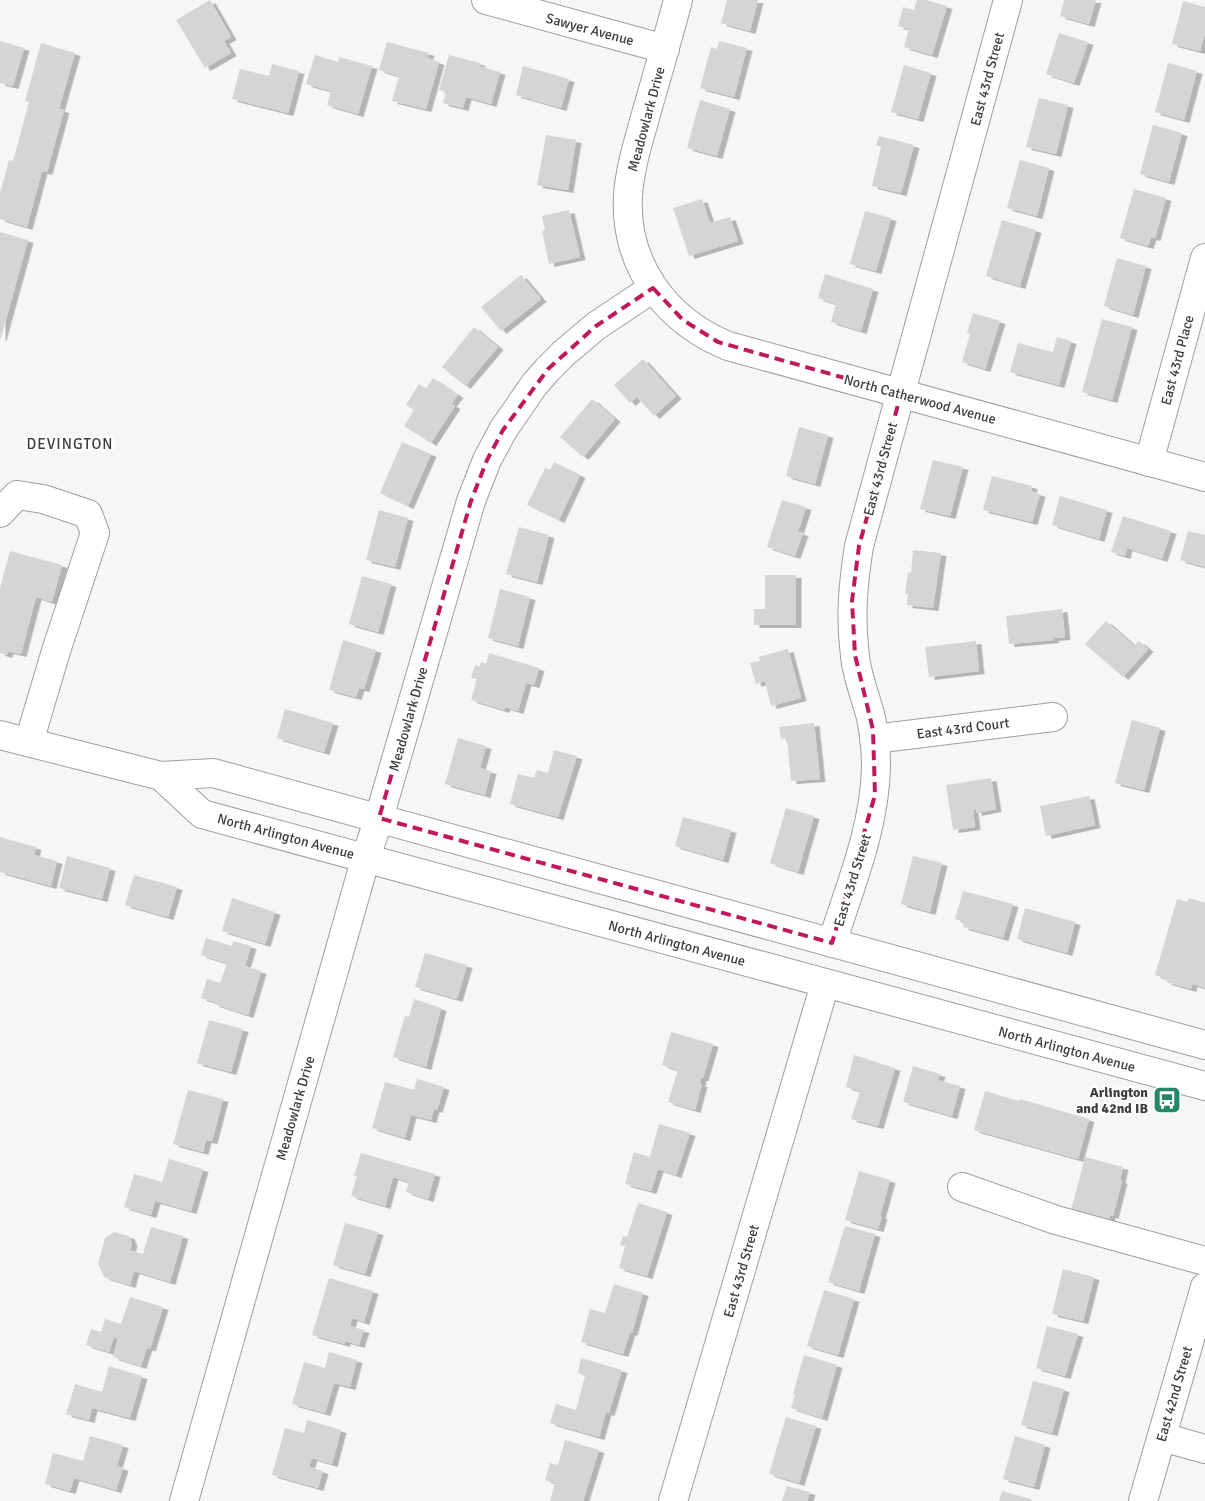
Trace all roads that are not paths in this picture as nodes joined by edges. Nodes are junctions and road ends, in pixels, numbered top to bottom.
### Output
1 (486, 0) edge
2 (678, 0) edge
3 (1008, 0) edge
4 (665, 49) junction
5 (1205, 258) edge
6 (653, 288) junction
7 (901, 394) junction
8 (1149, 462) junction
9 (1205, 477) edge
10 (0, 513) edge
11 (1053, 717) dead end
12 (0, 735) edge
13 (874, 739) junction
14 (29, 742) junction
15 (161, 776) junction
16 (379, 818) junction
17 (366, 857) junction
18 (832, 943) junction
19 (825, 984) junction
20 (1205, 1045) edge
21 (1205, 1086) edge
22 (962, 1187) dead end
23 (1205, 1261) edge
24 (1205, 1288) edge
25 (1162, 1437) junction
26 (1205, 1449) edge
27 (184, 1501) edge
28 (673, 1501) edge
29 (1143, 1501) edge

1 - 4 street, Sawyer Avenue
2 - 4 street, Meadowlark Drive
3 - 7 street, East 43rd Street
4 - 6 street, Meadowlark Drive
5 - 8 street, East 43rd Place
6 - 7 street, North Catherwood Avenue
6 - 16 street, Meadowlark Drive
7 - 8 street, North Catherwood Avenue
7 - 13 street, East 43rd Street
8 - 9 street, North Catherwood Avenue
10 - 14 street
11 - 13 street, East 43rd Court
12 - 14 street, North Arlington Avenue
13 - 18 street, East 43rd Street
14 - 15 street, North Arlington Avenue
15 - 16 street, North Arlington Avenue
15 - 17 street, North Arlington Avenue
16 - 17 street, Meadowlark Drive
16 - 18 street, North Arlington Avenue
17 - 19 street, North Arlington Avenue
17 - 27 street, Meadowlark Drive
18 - 20 street, North Arlington Avenue
19 - 21 street, North Arlington Avenue
19 - 28 street, East 43rd Street
22 - 23 street
24 - 25 street, East 42nd Street
25 - 26 street
25 - 29 street, East 42nd Street

